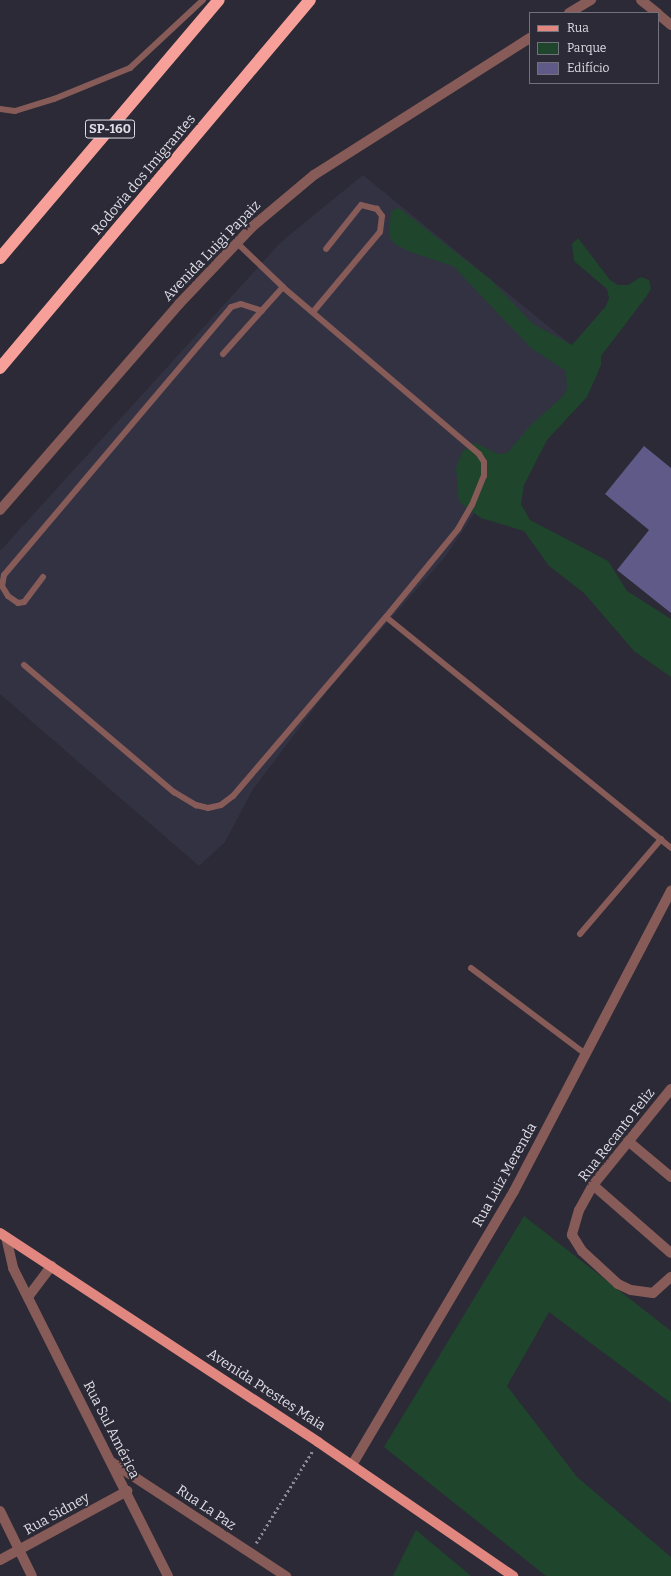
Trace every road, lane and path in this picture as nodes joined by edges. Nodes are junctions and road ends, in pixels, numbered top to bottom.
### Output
1 (203, 0) edge
2 (219, 0) edge
3 (310, 0) edge
4 (591, 0) edge
5 (641, 0) edge
6 (572, 12) edge
7 (656, 12) edge
8 (659, 15) edge
9 (671, 25) edge
10 (529, 39) edge
11 (0, 109) edge
12 (236, 242) junction
13 (326, 249) dead end
14 (0, 258) edge
15 (283, 287) junction
16 (262, 311) junction
17 (313, 312) junction
18 (223, 354) dead end
19 (0, 368) edge
20 (0, 510) edge
21 (43, 578) dead end
22 (386, 617) junction
23 (24, 665) dead end
24 (661, 839) junction
25 (671, 848) edge
26 (671, 891) edge
27 (580, 934) dead end
28 (471, 968) dead end
29 (587, 1055) junction
30 (669, 1095) edge
31 (628, 1141) junction
32 (671, 1177) edge
33 (593, 1185) junction
34 (3, 1235) edge
35 (671, 1253) edge
36 (50, 1266) junction
37 (671, 1277) edge
38 (28, 1296) junction
39 (318, 1442) junction
40 (112, 1462) junction
41 (352, 1465) junction
42 (127, 1491) junction
43 (0, 1512) edge
44 (20, 1551) junction
45 (250, 1554) junction
46 (0, 1560) edge
47 (32, 1576) edge
48 (168, 1576) edge
49 (286, 1576) edge
50 (513, 1576) edge

1 - 11 lane
2 - 14 highway, SP-160
3 - 19 highway, Rodovia dos Imigrantes
4 - 6 street
5 - 7 street
8 - 9 street
10 - 12 street, Avenida Luigi Papaiz
12 - 15 lane
12 - 20 street, Avenida Luigi Papaiz
13 - 17 lane
15 - 16 lane
15 - 17 lane
16 - 18 lane
16 - 21 lane
17 - 22 lane
22 - 23 lane
22 - 24 lane
24 - 25 lane
24 - 27 lane
26 - 29 street, Rua Luiz Merenda
28 - 29 lane
29 - 41 street, Rua Luiz Merenda
30 - 31 street, Rua Recanto Feliz
31 - 32 street
31 - 33 street, Rua Recanto Feliz
33 - 35 street
33 - 37 street, Rua Recanto Feliz
34 - 36 main road, Avenida Prestes Maia
34 - 38 street, Rua Sul América
36 - 38 street
36 - 39 main road, Avenida Prestes Maia
38 - 40 street, Rua Sul América
39 - 41 main road, Avenida Prestes Maia
39 - 45 path
40 - 42 street, Rua Sul América
40 - 45 street, Rua La Paz
41 - 50 main road, Avenida Prestes Maia
42 - 44 street, Rua Sidney
42 - 48 street, Rua Sul América
43 - 44 street
44 - 46 street, Rua Sidney
44 - 47 street
45 - 49 street, Rua La Paz

